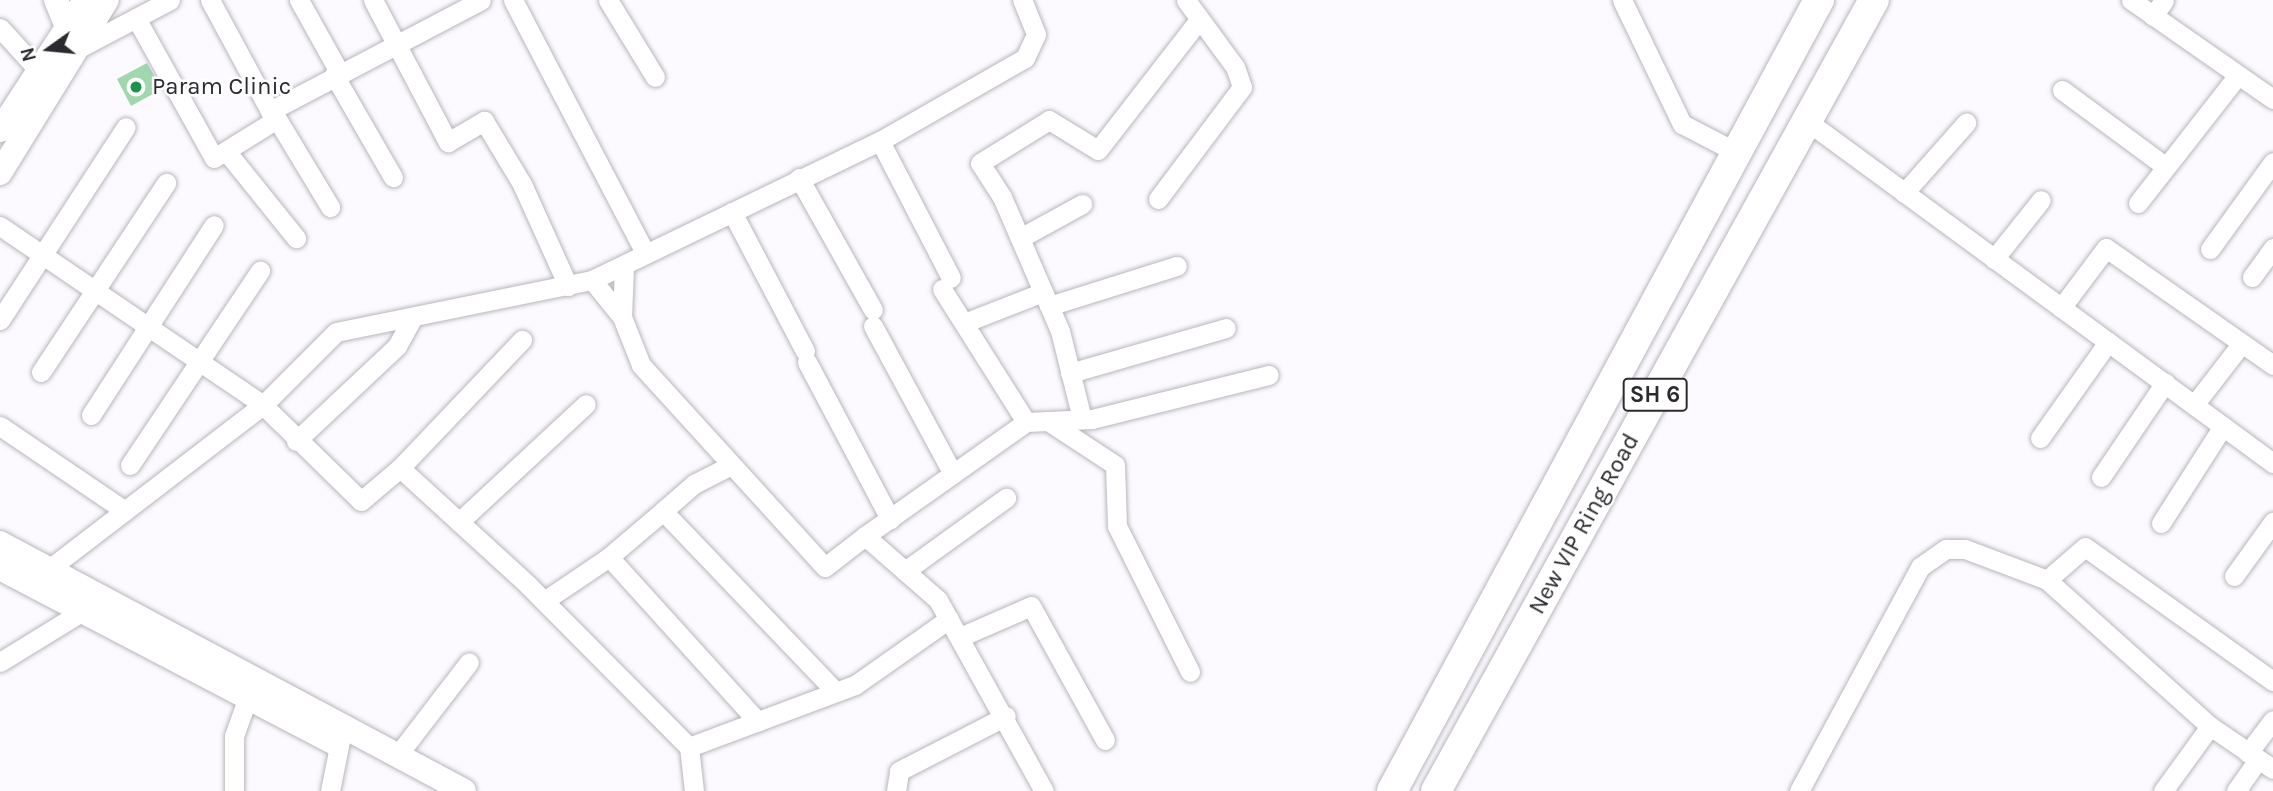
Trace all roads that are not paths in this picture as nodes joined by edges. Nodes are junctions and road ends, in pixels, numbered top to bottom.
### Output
1 (56, 0) edge
2 (107, 0) edge
3 (170, 0) edge
4 (210, 0) edge
5 (299, 0) edge
6 (373, 0) edge
7 (481, 0) edge
8 (513, 0) edge
9 (608, 0) edge
10 (1022, 0) edge
11 (1186, 0) edge
12 (1622, 0) edge
13 (1819, 0) edge
14 (1874, 0) edge
15 (2131, 0) edge
16 (2158, 8) edge
17 (136, 18) junction
18 (80, 19) edge
19 (1199, 20) junction
20 (0, 28) edge
21 (394, 41) junction
22 (39, 71) junction
23 (336, 74) junction
24 (2238, 75) junction
25 (655, 77) dead end
26 (2062, 89) dead end
27 (2273, 99) edge
28 (274, 115) junction
29 (1807, 121) junction
30 (1966, 123) dead end
31 (126, 127) dead end
32 (0, 130) edge
33 (880, 141) junction
34 (226, 151) junction
35 (1738, 153) junction
36 (2273, 162) edge
37 (2166, 167) junction
38 (0, 173) edge
39 (393, 177) dead end
40 (799, 178) junction
41 (166, 183) dead end
42 (1904, 193) junction
43 (1158, 200) dead end
44 (2041, 200) dead end
45 (2138, 202) dead end
46 (1082, 204) dead end
47 (330, 207) dead end
48 (732, 212) junction
49 (214, 225) dead end
50 (0, 226) edge
51 (1020, 237) junction
52 (296, 238) dead end
53 (2273, 248) edge
54 (2210, 249) dead end
55 (645, 254) junction
56 (43, 256) junction
57 (1994, 259) junction
58 (1177, 265) dead end
59 (624, 266) junction
60 (260, 271) dead end
61 (2252, 277) dead end
62 (592, 280) junction
63 (568, 286) junction
64 (96, 293) junction
65 (1046, 299) junction
66 (2061, 307) junction
67 (413, 317) junction
68 (622, 317) junction
69 (0, 320) edge
70 (964, 323) junction
71 (147, 327) junction
72 (1226, 328) dead end
73 (522, 340) dead end
74 (2108, 342) junction
75 (2242, 343) junction
76 (201, 363) junction
77 (2273, 365) edge
78 (41, 372) dead end
79 (1070, 373) junction
80 (1269, 375) dead end
81 (2165, 383) junction
82 (586, 404) dead end
83 (263, 405) junction
84 (2194, 405) junction
85 (90, 415) dead end
86 (1082, 419) junction
87 (1048, 421) junction
88 (1026, 422) junction
89 (0, 426) edge
90 (2223, 426) junction
91 (2040, 438) dead end
92 (296, 441) junction
93 (711, 445) junction
94 (2273, 463) edge
95 (130, 465) dead end
96 (728, 467) junction
97 (400, 468) junction
98 (953, 474) junction
99 (2101, 477) dead end
100 (694, 484) junction
101 (1006, 498) dead end
102 (125, 511) junction
103 (663, 512) junction
104 (890, 519) junction
105 (459, 522) junction
106 (2273, 522) edge
107 (2161, 523) dead end
108 (865, 536) junction
109 (0, 543) edge
110 (609, 557) junction
111 (0, 568) edge
112 (49, 569) junction
113 (905, 571) junction
114 (2234, 576) dead end
115 (2047, 580) junction
116 (544, 601) junction
117 (83, 611) junction
118 (1490, 613) junction
119 (949, 619) junction
120 (1525, 631) junction
121 (960, 637) junction
122 (469, 662) dead end
123 (0, 663) edge
124 (1190, 671) dead end
125 (2273, 681) edge
126 (836, 692) junction
127 (248, 697) junction
128 (1006, 716) junction
129 (2273, 720) edge
130 (758, 722) junction
131 (2210, 726) junction
132 (340, 735) junction
133 (1105, 740) dead end
134 (689, 747) junction
135 (397, 756) junction
136 (2260, 761) edge
137 (234, 791) edge
138 (330, 791) edge
139 (428, 791) edge
140 (464, 791) edge
141 (694, 791) edge
142 (896, 791) edge
143 (1044, 791) edge
144 (1392, 791) edge
145 (1436, 791) edge
146 (1799, 791) edge
147 (2164, 791) edge
148 (2236, 791) edge

1 - 18 street
2 - 18 street
3 - 17 street
4 - 28 street
5 - 23 street
6 - 21 street
7 - 21 street
8 - 55 street
9 - 25 street
10 - 33 street
11 - 19 street
12 - 35 street
13 - 35 main road, New VIP Ring Road / SH 6
14 - 29 main road, New VIP Ring Road / SH 6
15 - 16 street
16 - 24 street
17 - 18 street
17 - 34 street
18 - 22 street
18 - 38 street
19 - 43 street
19 - 51 street
20 - 22 street
21 - 23 street
21 - 63 street
22 - 32 street
23 - 28 street
23 - 39 street
24 - 27 street
24 - 37 street
26 - 37 street
28 - 34 street
28 - 47 street
29 - 42 street
29 - 120 main road, New VIP Ring Road / SH 6
30 - 42 street
31 - 56 street
33 - 40 street
33 - 70 street
34 - 52 street
35 - 118 main road, New VIP Ring Road / SH 6
36 - 54 street
37 - 45 street
40 - 48 street
40 - 98 street
41 - 64 street
42 - 57 street
44 - 57 street
46 - 51 street
48 - 55 street
48 - 104 street
49 - 71 street
50 - 56 street
51 - 65 street
53 - 61 street
55 - 59 street
56 - 64 street
56 - 69 street
57 - 66 street
58 - 65 street
59 - 62 street
59 - 68 street
60 - 76 street
62 - 63 street
62 - 68 street
63 - 67 street
64 - 71 street
64 - 78 street
65 - 70 street
65 - 79 street
66 - 74 street
66 - 75 street
67 - 83 street
67 - 92 street
68 - 93 street
70 - 88 street
71 - 76 street
71 - 85 street
72 - 79 street
73 - 97 street
74 - 81 street
74 - 91 street
75 - 77 street
75 - 84 street
76 - 83 street
76 - 95 street
79 - 86 street
80 - 86 street
81 - 84 street
81 - 99 street
82 - 105 street
83 - 92 street
83 - 102 street
84 - 90 street
86 - 87 street
87 - 88 street
87 - 124 street
88 - 98 street
89 - 102 street
90 - 94 street
90 - 107 street
92 - 97 street
93 - 96 street
93 - 100 street
96 - 100 street
96 - 108 street
97 - 105 street
98 - 104 street
100 - 103 street
101 - 113 street
102 - 112 street
103 - 110 street
103 - 126 street
104 - 108 street
105 - 116 street
106 - 114 street
108 - 113 street
109 - 112 street
110 - 116 street
110 - 130 street
111 - 117 street
112 - 132 street
113 - 119 street
115 - 125 street
115 - 131 street
115 - 146 street
116 - 134 street
117 - 123 street
117 - 127 street
118 - 120 main road
118 - 144 main road, New VIP Ring Road / SH 6
119 - 121 street
119 - 126 street
120 - 145 main road, New VIP Ring Road / SH 6
121 - 128 street
121 - 133 street
122 - 135 street
126 - 130 street
127 - 132 street
127 - 137 street
128 - 142 street
128 - 143 street
129 - 136 street
130 - 134 street
131 - 136 street
131 - 147 street
132 - 135 street
132 - 138 street
132 - 139 street
134 - 141 street
135 - 140 street
136 - 148 street

